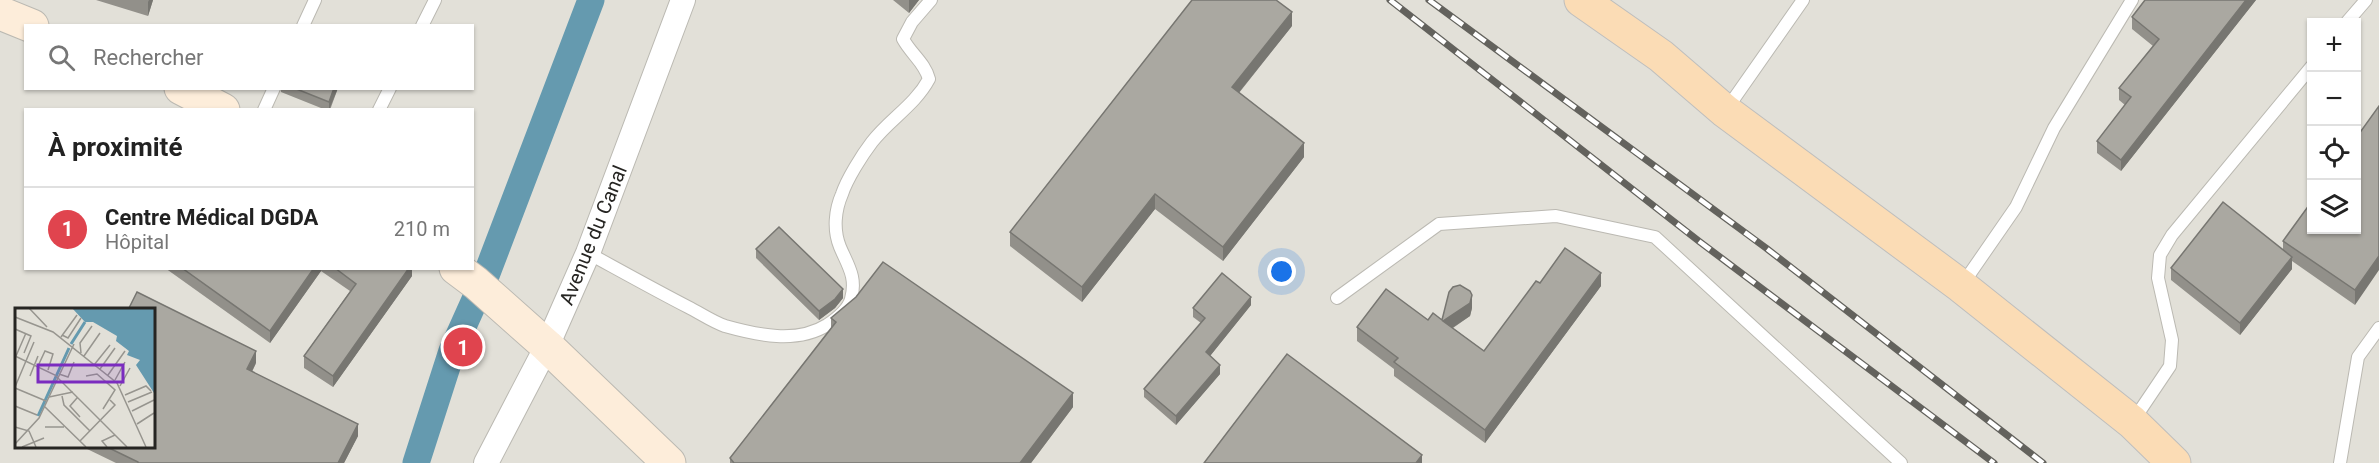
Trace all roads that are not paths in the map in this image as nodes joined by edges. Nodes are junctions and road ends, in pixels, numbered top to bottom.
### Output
1 (315, 0) edge
2 (435, 0) edge
3 (683, 0) edge
4 (931, 0) edge
5 (1581, 0) edge
6 (1803, 0) edge
7 (2132, 0) edge
8 (2366, 0) edge
9 (2, 8) edge
10 (2350, 18) edge
11 (29, 24) edge
12 (304, 24) edge
13 (423, 24) edge
14 (2307, 72) edge
15 (186, 90) edge
16 (272, 90) edge
17 (389, 90) edge
18 (219, 108) edge
19 (265, 108) edge
20 (380, 108) edge
21 (1725, 111) junction
22 (588, 253) junction
23 (466, 276) edge
24 (1961, 286) junction
25 (1337, 298) dead end
26 (2379, 328) edge
27 (547, 346) junction
28 (2133, 422) junction
29 (486, 463) edge
30 (669, 463) edge
31 (1901, 463) edge
32 (2175, 463) edge
33 (2340, 463) edge

1 - 12 lane
2 - 13 lane
3 - 22 street, Avenue du Canal
4 - 22 lane
5 - 21 main road
6 - 21 lane
7 - 24 lane
8 - 10 lane
9 - 11 main road
14 - 28 lane
15 - 18 main road
16 - 19 lane
17 - 20 lane
21 - 24 main road
22 - 27 street, Avenue du Canal
23 - 27 main road
24 - 28 main road
25 - 31 lane
26 - 33 lane
27 - 29 street, Avenue du Canal
27 - 30 main road
28 - 32 main road

